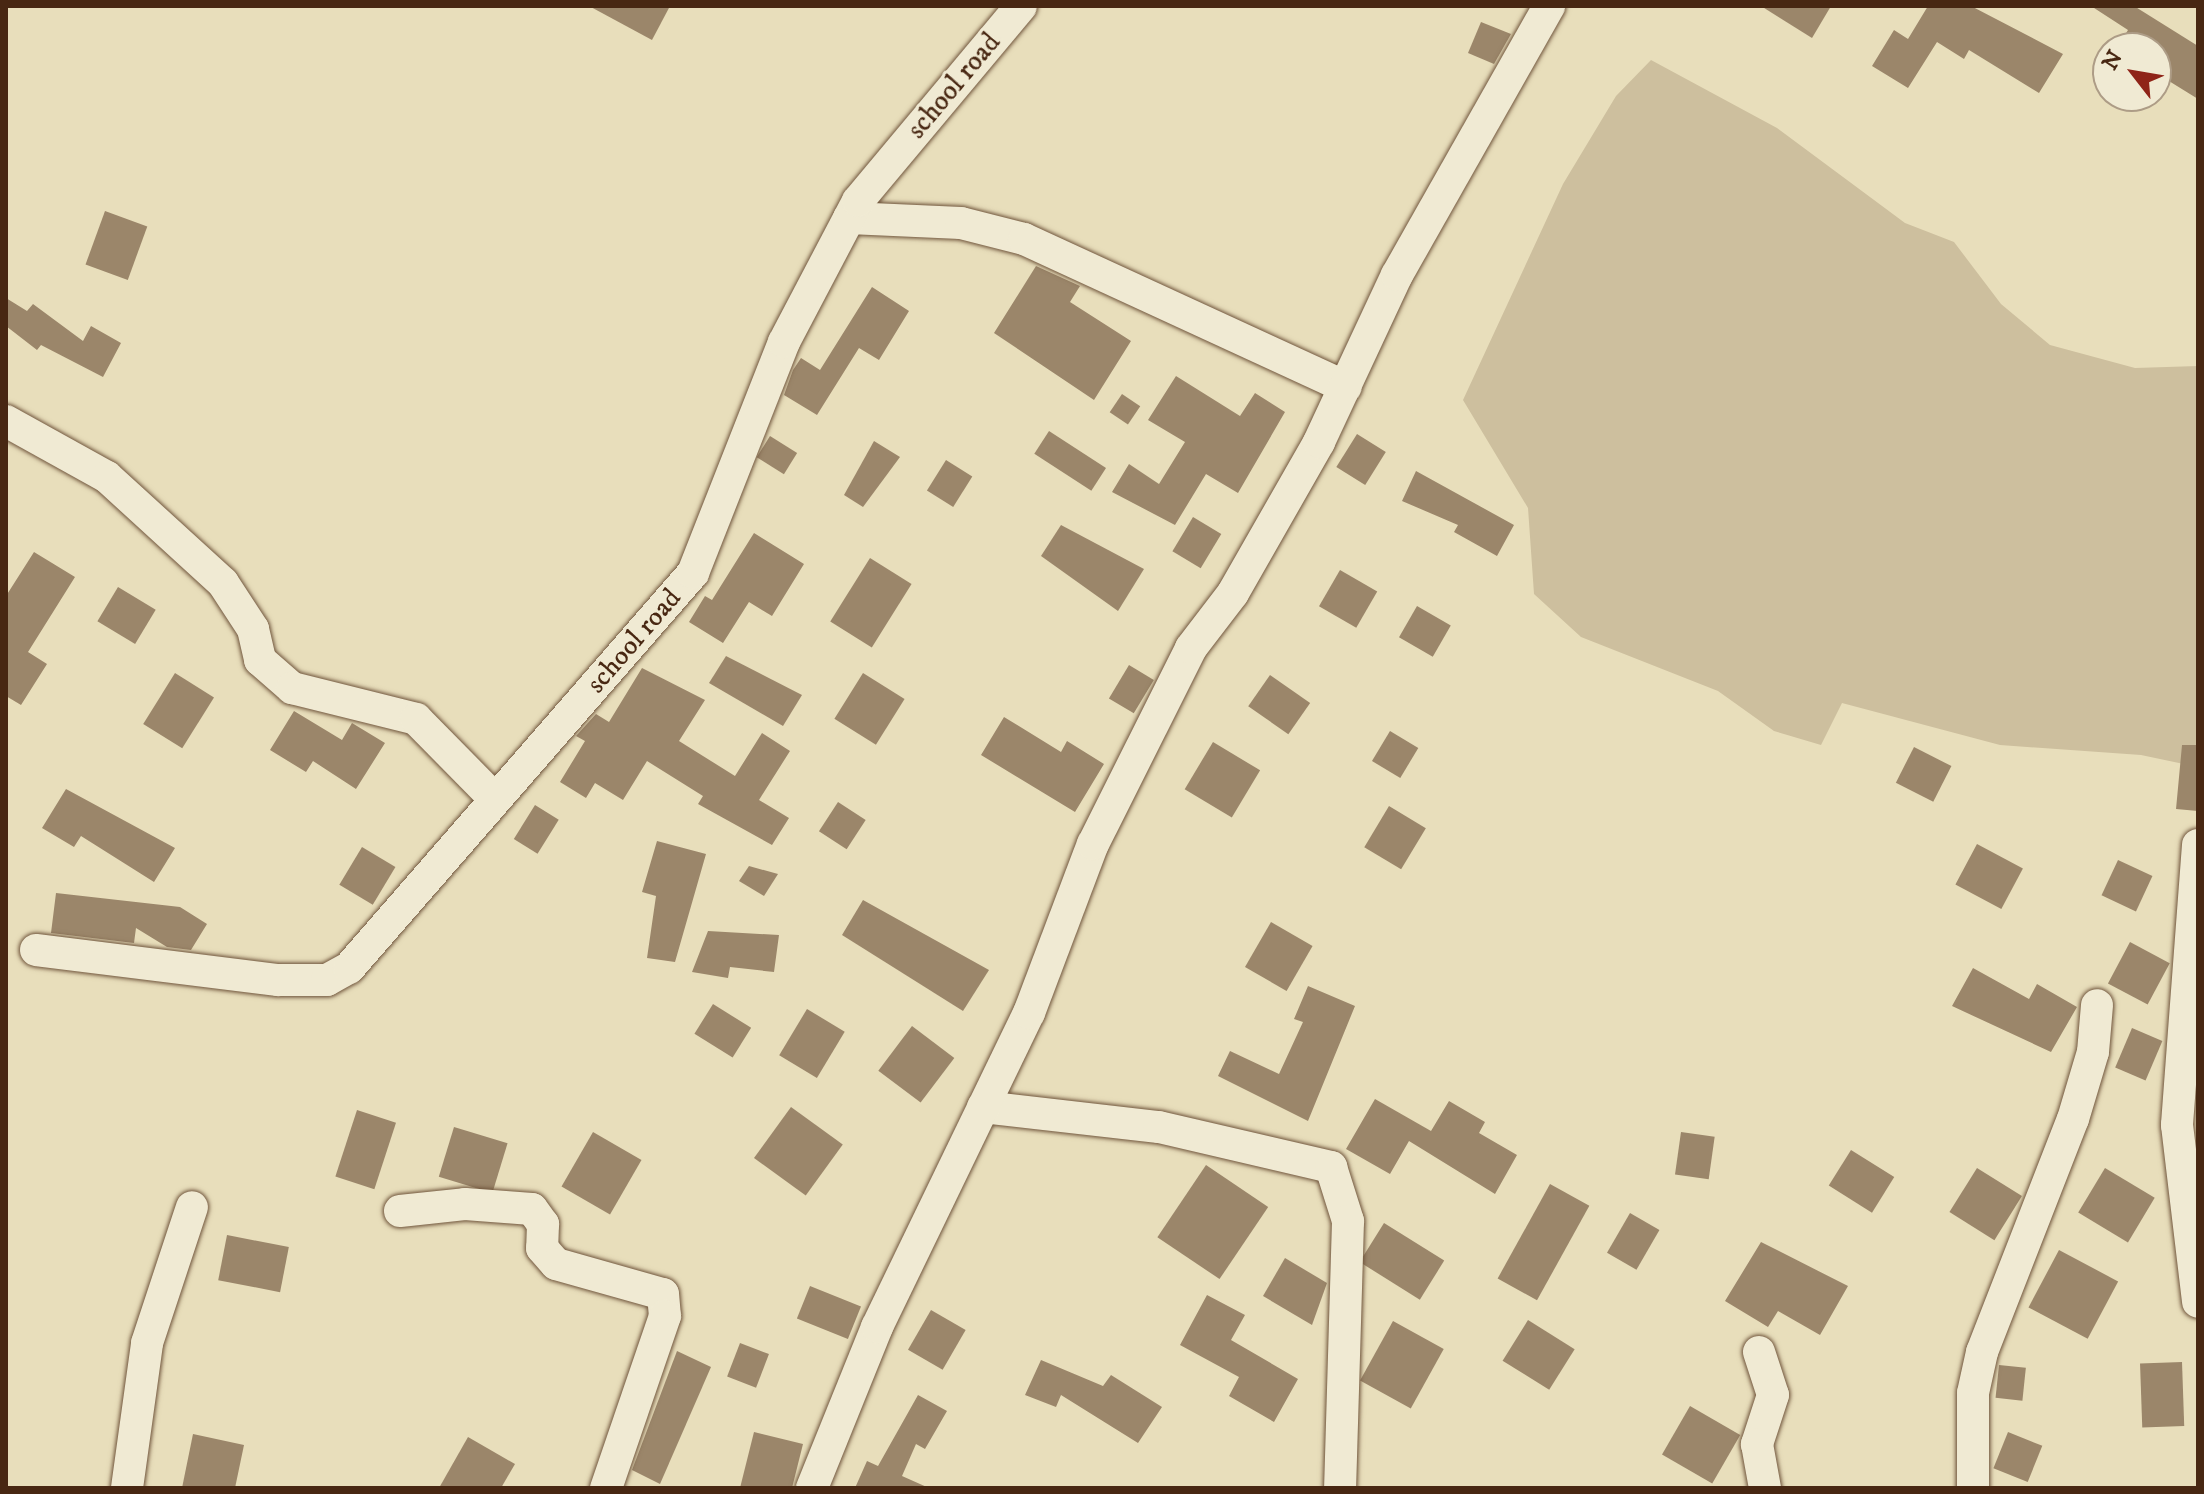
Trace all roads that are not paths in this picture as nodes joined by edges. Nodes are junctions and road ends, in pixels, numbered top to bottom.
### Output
1 (1021, 6) edge
2 (1549, 6) edge
3 (849, 218) junction
4 (1346, 387) junction
5 (6, 421) edge
6 (493, 797) junction
7 (2198, 845) edge
8 (36, 950) dead end
9 (2097, 1005) dead end
10 (983, 1107) junction
11 (192, 1207) dead end
12 (400, 1211) dead end
13 (2198, 1302) edge
14 (1759, 1352) dead end
15 (127, 1488) edge
16 (606, 1488) edge
17 (812, 1488) edge
18 (1340, 1488) edge
19 (1765, 1488) edge
20 (1973, 1488) edge

1 - 3 street, school road
2 - 4 street
3 - 4 street
3 - 6 street, school road
4 - 10 street
5 - 6 street
6 - 8 street, school road
7 - 13 street
9 - 20 street
10 - 17 street
10 - 18 street
11 - 15 street
12 - 16 street
14 - 19 street

